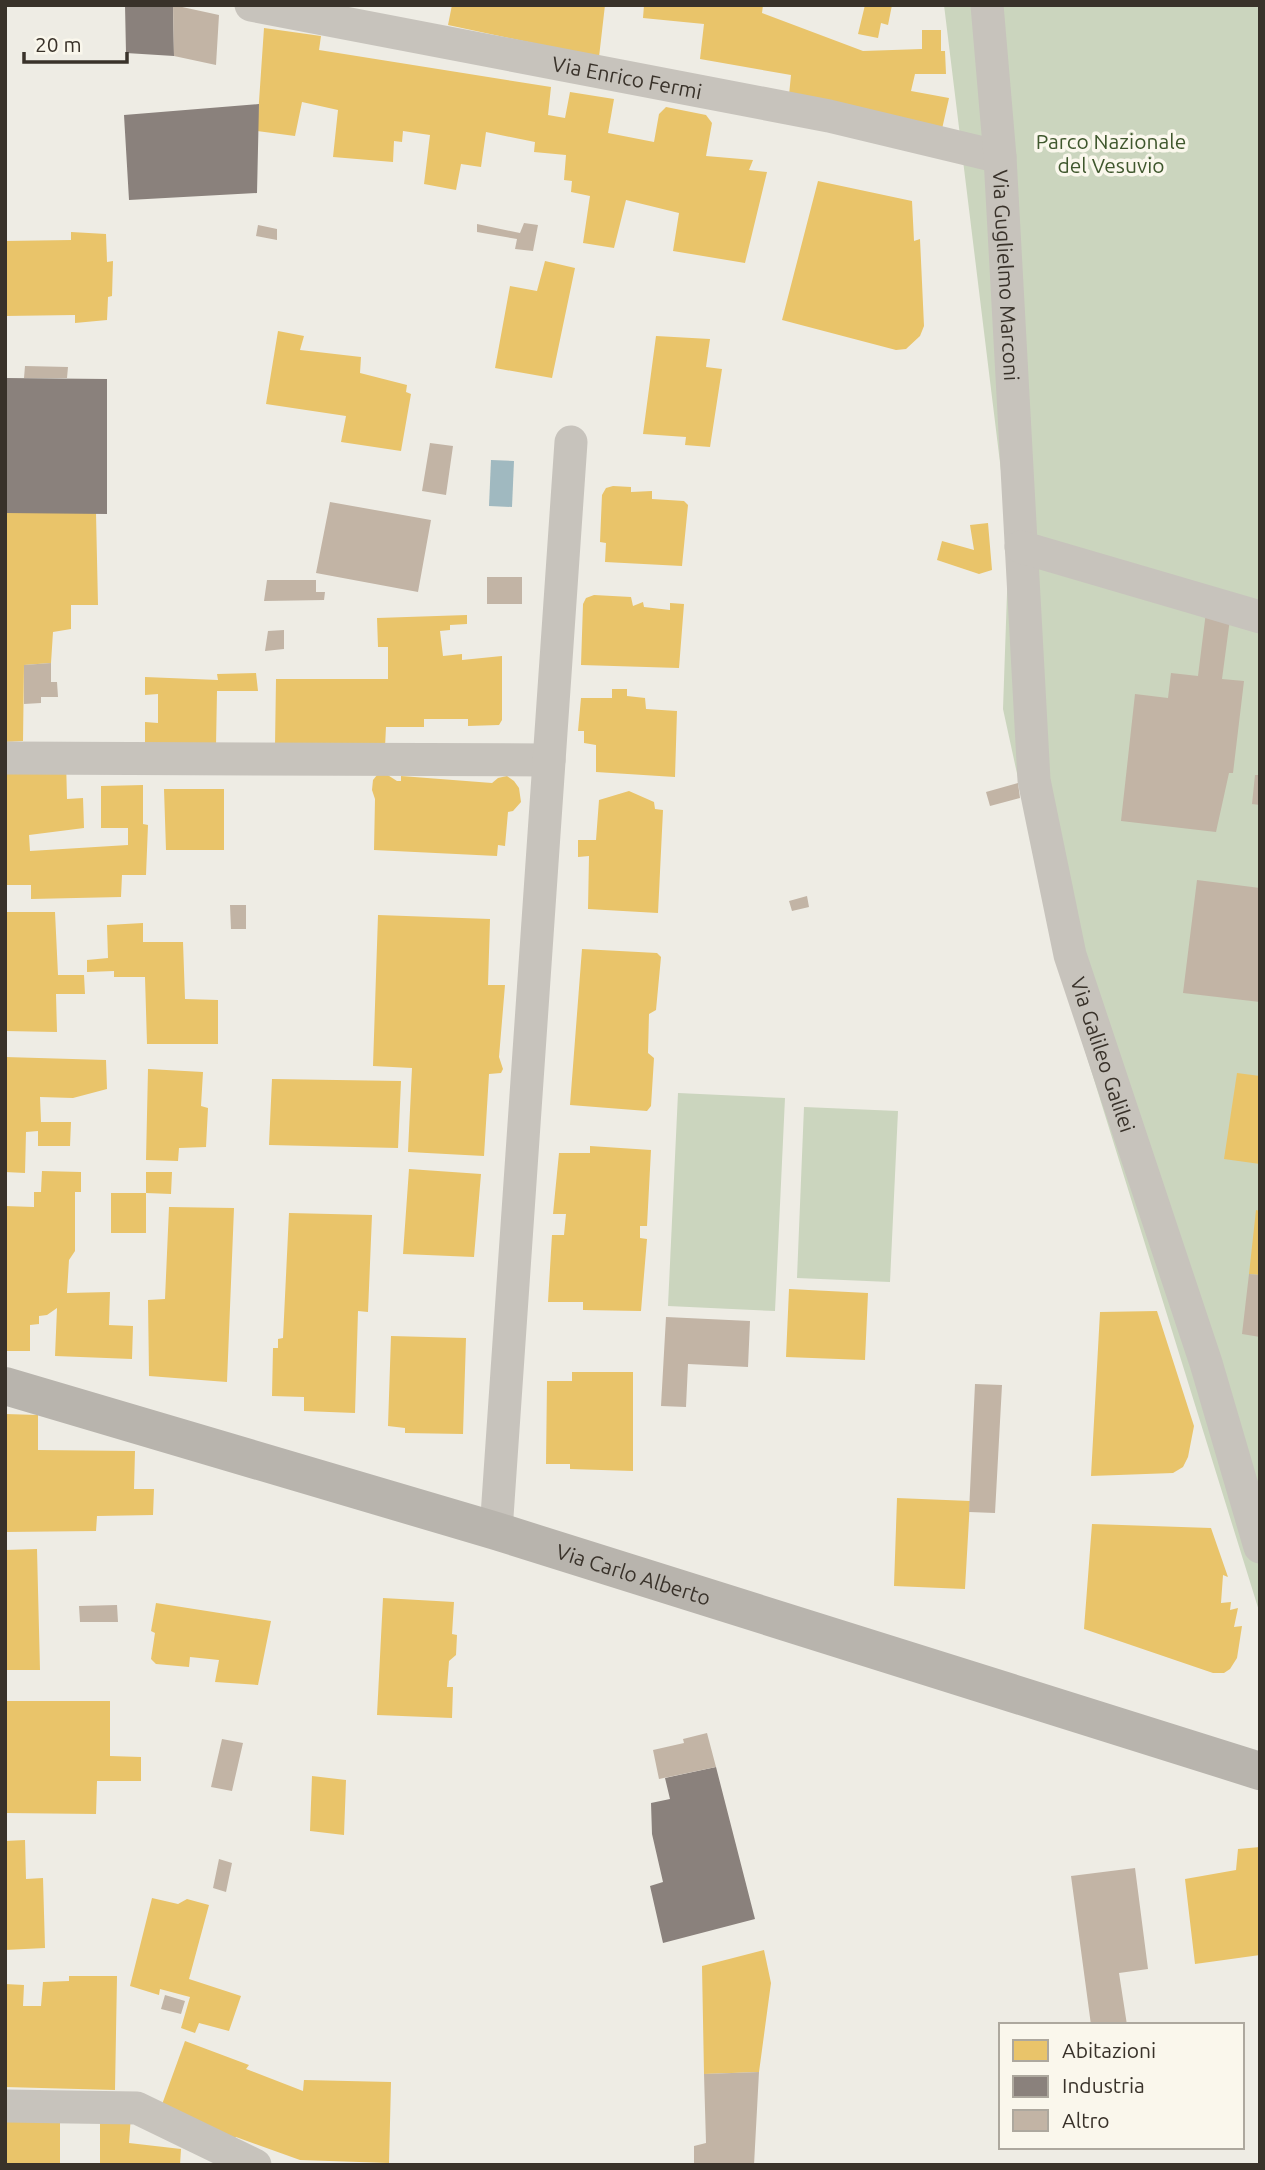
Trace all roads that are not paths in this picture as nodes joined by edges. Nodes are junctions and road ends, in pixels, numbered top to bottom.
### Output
1 (251, 5) edge
2 (987, 5) edge
3 (1000, 157) junction
4 (571, 442) dead end
5 (1021, 547) junction
6 (1260, 617) edge
7 (5, 758) edge
8 (549, 760) junction
9 (5, 1386) edge
10 (496, 1531) junction
11 (1260, 1546) edge
12 (1260, 1771) edge
13 (5, 2106) edge
14 (256, 2165) edge

1 - 3 street, Via Enrico Fermi
2 - 3 street, Via Guglielmo Marconi
3 - 5 street, Via Guglielmo Marconi
4 - 8 street
5 - 6 street
5 - 11 street, Via Galileo Galilei
7 - 8 street
8 - 10 street
9 - 10 street, Via Carlo Alberto
10 - 12 street, Via Carlo Alberto
13 - 14 street

